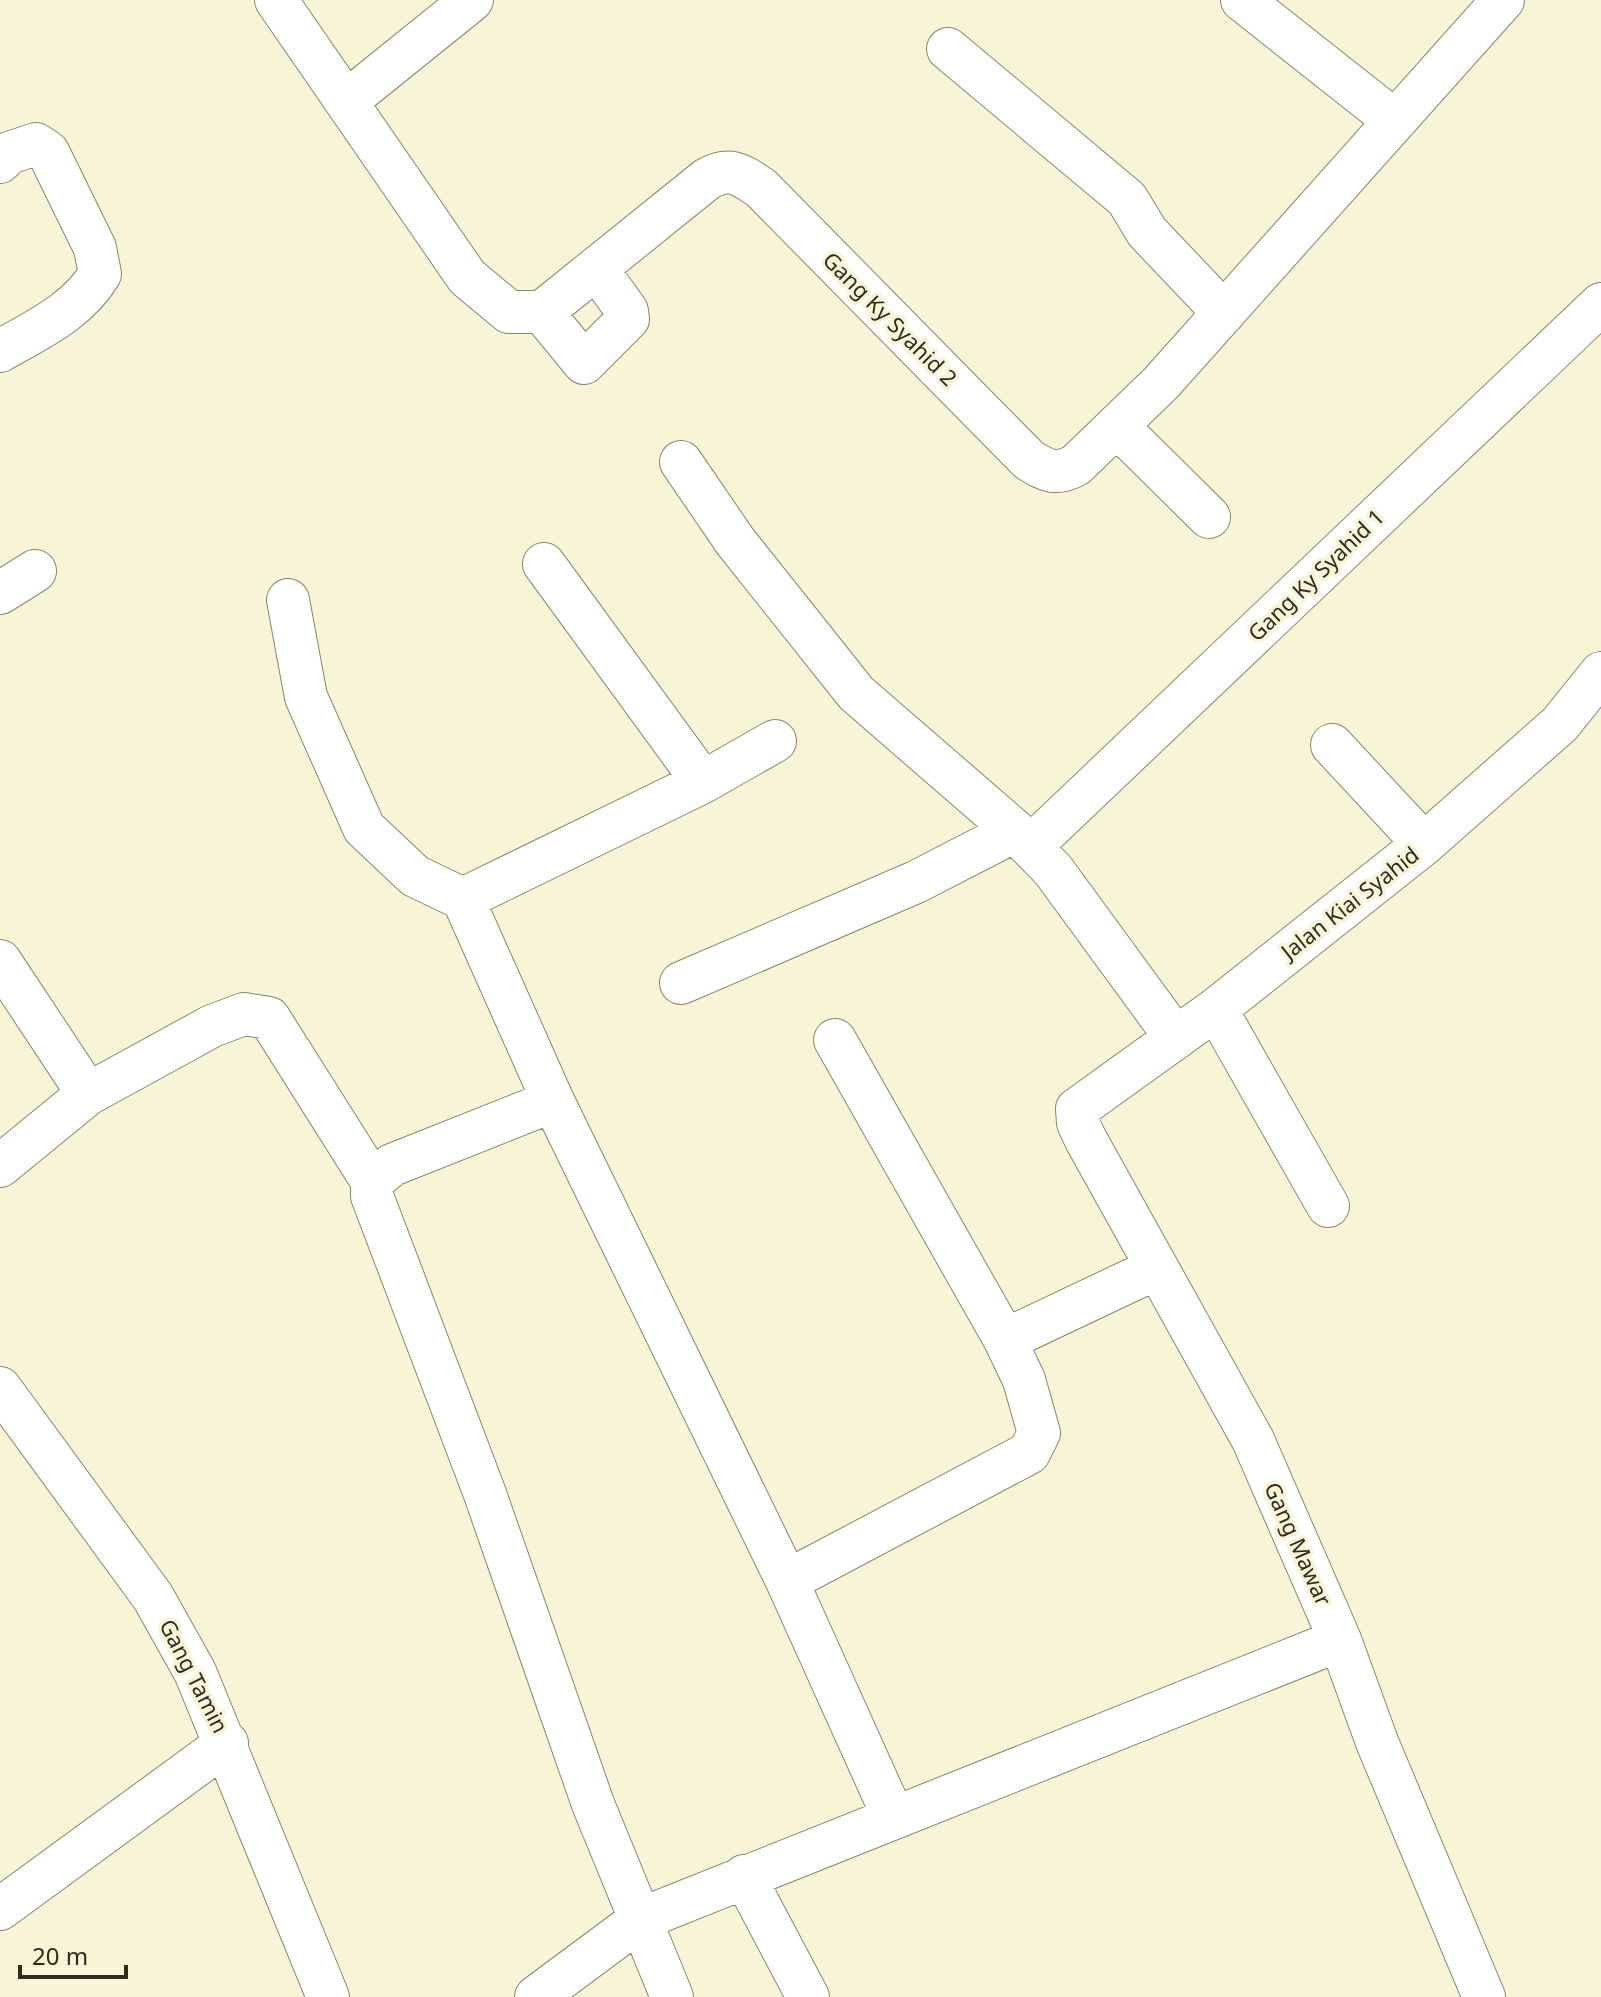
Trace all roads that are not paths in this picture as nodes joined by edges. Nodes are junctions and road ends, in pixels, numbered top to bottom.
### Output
1 (276, 0) edge
2 (472, 0) edge
3 (1242, 0) edge
4 (1503, 0) edge
5 (948, 49) dead end
6 (348, 100) junction
7 (1395, 121) junction
8 (0, 162) edge
9 (597, 269) junction
10 (1601, 304) edge
11 (542, 312) junction
12 (1224, 313) junction
13 (0, 351) edge
14 (1118, 427) junction
15 (681, 462) dead end
16 (1209, 517) dead end
17 (544, 564) dead end
18 (288, 600) dead end
19 (1601, 673) edge
20 (775, 741) dead end
21 (1332, 745) dead end
22 (703, 782) junction
23 (1023, 839) junction
24 (1424, 844) junction
25 (463, 899) junction
26 (0, 961) edge
27 (681, 983) dead end
28 (1216, 1009) junction
29 (1176, 1038) junction
30 (835, 1040) dead end
31 (88, 1094) junction
32 (553, 1101) junction
33 (1077, 1109) joint
34 (0, 1166) edge
35 (372, 1181) junction
36 (1328, 1206) dead end
37 (1157, 1268) junction
38 (1005, 1340) junction
39 (0, 1388) edge
40 (787, 1581) junction
41 (1340, 1640) junction
42 (227, 1743) junction
43 (893, 1816) junction
44 (744, 1876) junction
45 (0, 1909) edge
46 (641, 1919) junction
47 (328, 1997) edge
48 (536, 1997) edge
49 (672, 1997) edge
50 (808, 1997) edge
51 (1484, 1997) edge

1 - 6 street
2 - 6 street
3 - 7 street
4 - 7 street, Gang Ky Syahid 2
5 - 12 street
6 - 11 street
7 - 12 street, Gang Ky Syahid 2
8 - 13 street
9 - 11 street, Gang Ky Syahid 2
9 - 11 street
9 - 14 street, Gang Ky Syahid 2
10 - 23 street, Gang Ky Syahid 1
12 - 14 street, Gang Ky Syahid 2
14 - 16 street
15 - 23 street
17 - 22 street
18 - 25 street
19 - 24 street, Jalan Kiai Syahid
20 - 22 street
21 - 24 street
22 - 25 street
23 - 27 street, Gang Ky Syahid 1
23 - 29 street
24 - 28 street, Jalan Kiai Syahid
25 - 32 street
26 - 31 street
28 - 29 street, Jalan Kiai Syahid
28 - 36 street
29 - 33 street, Jalan Kiai Syahid
30 - 38 street
31 - 34 street
31 - 35 street
32 - 35 street
32 - 40 street
33 - 37 street, Gang Mawar
35 - 46 street
37 - 38 street
37 - 41 street, Gang Mawar
38 - 40 street
39 - 42 street, Gang Tamin
40 - 43 street
41 - 43 street
41 - 51 street, Gang Mawar
42 - 45 street
42 - 47 street, Gang Tamin
43 - 44 street
44 - 46 street
44 - 50 street
46 - 48 street
46 - 49 street

